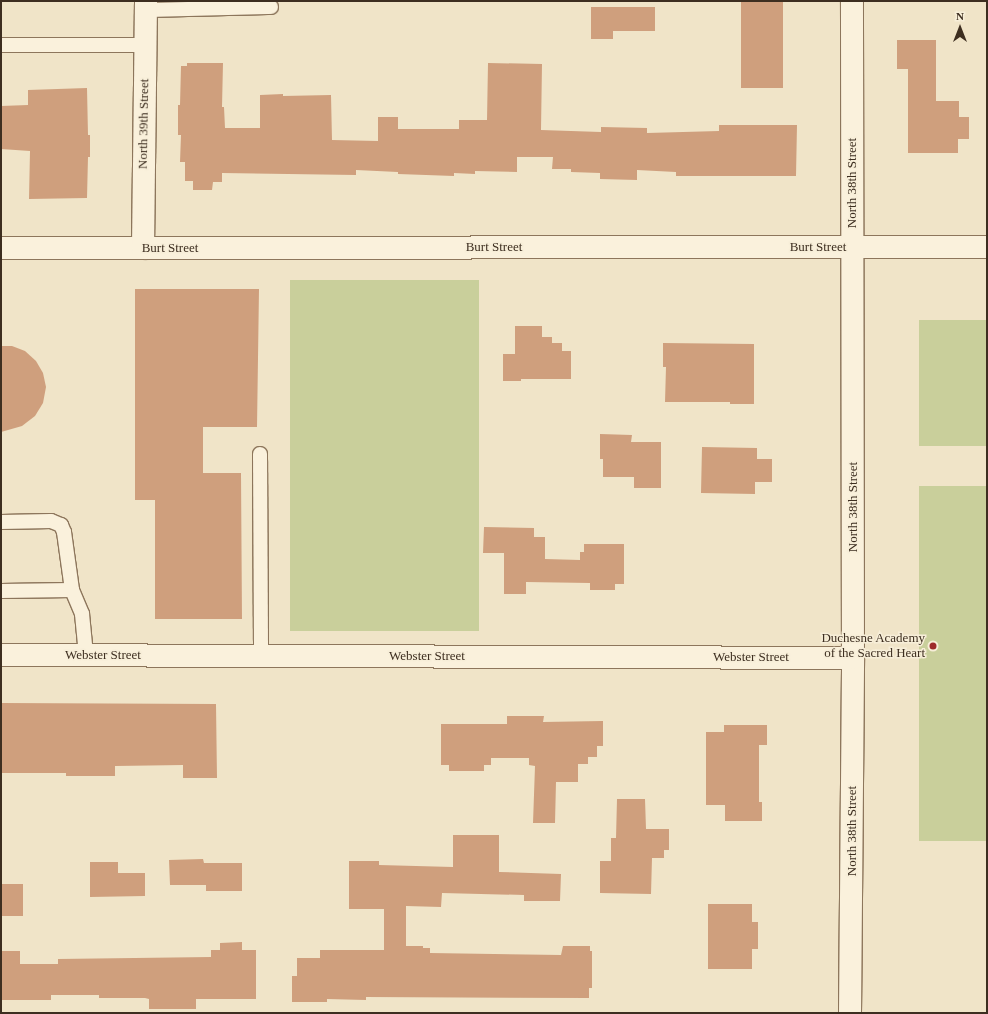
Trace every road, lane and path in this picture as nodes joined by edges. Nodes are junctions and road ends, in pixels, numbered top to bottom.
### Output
1 (852, 1) edge
2 (146, 6) edge
3 (271, 7) dead end
4 (1, 46) edge
5 (145, 46) junction
6 (852, 247) junction
7 (987, 247) edge
8 (1, 248) edge
9 (143, 248) junction
10 (260, 454) dead end
11 (1, 522) edge
12 (72, 590) junction
13 (1, 592) edge
14 (1, 655) edge
15 (86, 655) junction
16 (261, 656) junction
17 (853, 658) junction
18 (850, 1013) edge

1 - 6 street, North 38th Street
2 - 3 lane
2 - 5 street, North 39th Street
4 - 5 lane
5 - 9 street, North 39th Street
6 - 7 street, Burt Street
6 - 9 street, Burt Street
6 - 17 street, North 38th Street
8 - 9 street, Burt Street
10 - 16 lane
11 - 12 lane
12 - 13 lane
12 - 15 lane
14 - 15 street, Webster Street
15 - 16 street, Webster Street
16 - 17 street, Webster Street
17 - 18 street, North 38th Street

